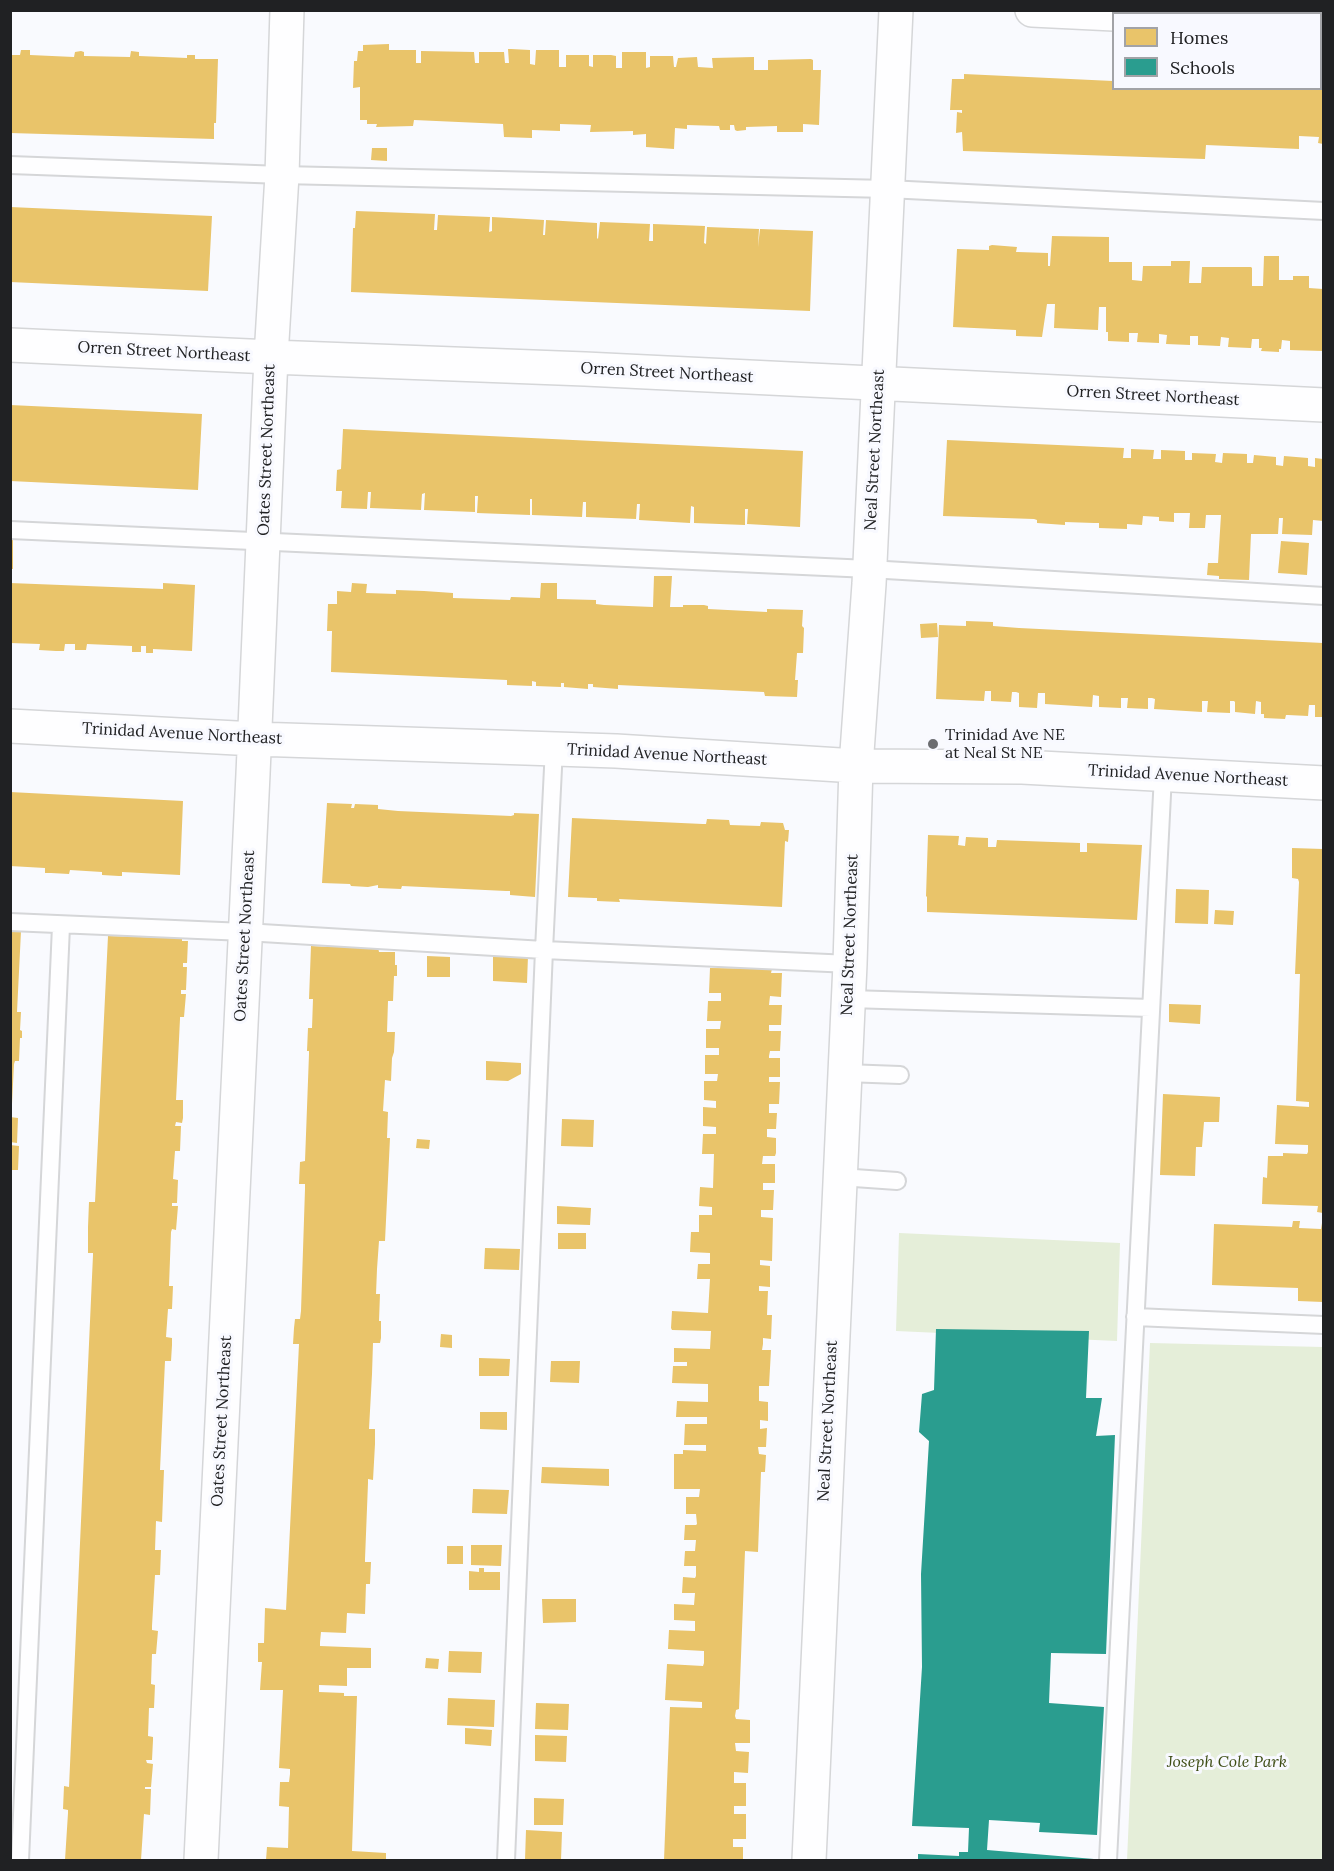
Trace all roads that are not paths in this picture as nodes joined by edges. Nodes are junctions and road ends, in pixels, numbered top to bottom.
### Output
1 (287, 10) edge
2 (897, 10) edge
3 (1032, 10) edge
4 (1112, 14) edge
5 (10, 165) edge
6 (282, 175) junction
7 (888, 189) junction
8 (1323, 211) edge
9 (10, 345) edge
10 (271, 357) junction
11 (878, 384) junction
12 (1323, 405) edge
13 (10, 530) edge
14 (264, 541) junction
15 (869, 569) junction
16 (1323, 596) edge
17 (10, 726) edge
18 (255, 739) junction
19 (554, 748) junction
20 (856, 766) junction
21 (1163, 775) junction
22 (1323, 783) edge
23 (10, 922) edge
24 (61, 926) junction
25 (245, 932) junction
26 (544, 950) junction
27 (850, 964) junction
28 (849, 999) junction
29 (1151, 1008) junction
30 (845, 1073) junction
31 (900, 1075) dead end
32 (840, 1178) junction
33 (897, 1181) dead end
34 (1135, 1317) junction
35 (1323, 1325) edge
36 (20, 1860) edge
37 (201, 1860) edge
38 (506, 1860) edge
39 (808, 1860) edge
40 (1108, 1860) edge

1 - 6 street, Oates Street Northeast
2 - 7 street, Neal Street Northeast
3 - 4 street
5 - 6 lane
6 - 7 lane
6 - 10 street, Oates Street Northeast
7 - 8 lane
7 - 11 street, Neal Street Northeast
9 - 10 street, Orren Street Northeast
10 - 11 street, Orren Street Northeast
10 - 14 street, Oates Street Northeast
11 - 12 street, Orren Street Northeast
11 - 15 street, Neal Street Northeast
13 - 14 lane
14 - 15 lane
14 - 18 street, Oates Street Northeast
15 - 16 lane
15 - 20 street, Neal Street Northeast
17 - 18 street, Trinidad Avenue Northeast
18 - 19 street, Trinidad Avenue Northeast
18 - 25 street, Oates Street Northeast
19 - 20 street, Trinidad Avenue Northeast
19 - 26 lane
20 - 21 street, Trinidad Avenue Northeast
20 - 27 street, Neal Street Northeast
21 - 22 street, Trinidad Avenue Northeast
21 - 29 lane
23 - 24 lane
24 - 25 lane
24 - 36 lane
25 - 26 lane
25 - 37 street, Oates Street Northeast
26 - 27 lane
26 - 38 lane
27 - 28 street, Neal Street Northeast
28 - 29 lane
28 - 30 street, Neal Street Northeast
29 - 34 lane
30 - 31 lane
30 - 32 street, Neal Street Northeast
32 - 33 lane
32 - 39 street, Neal Street Northeast
34 - 35 lane
34 - 40 lane

